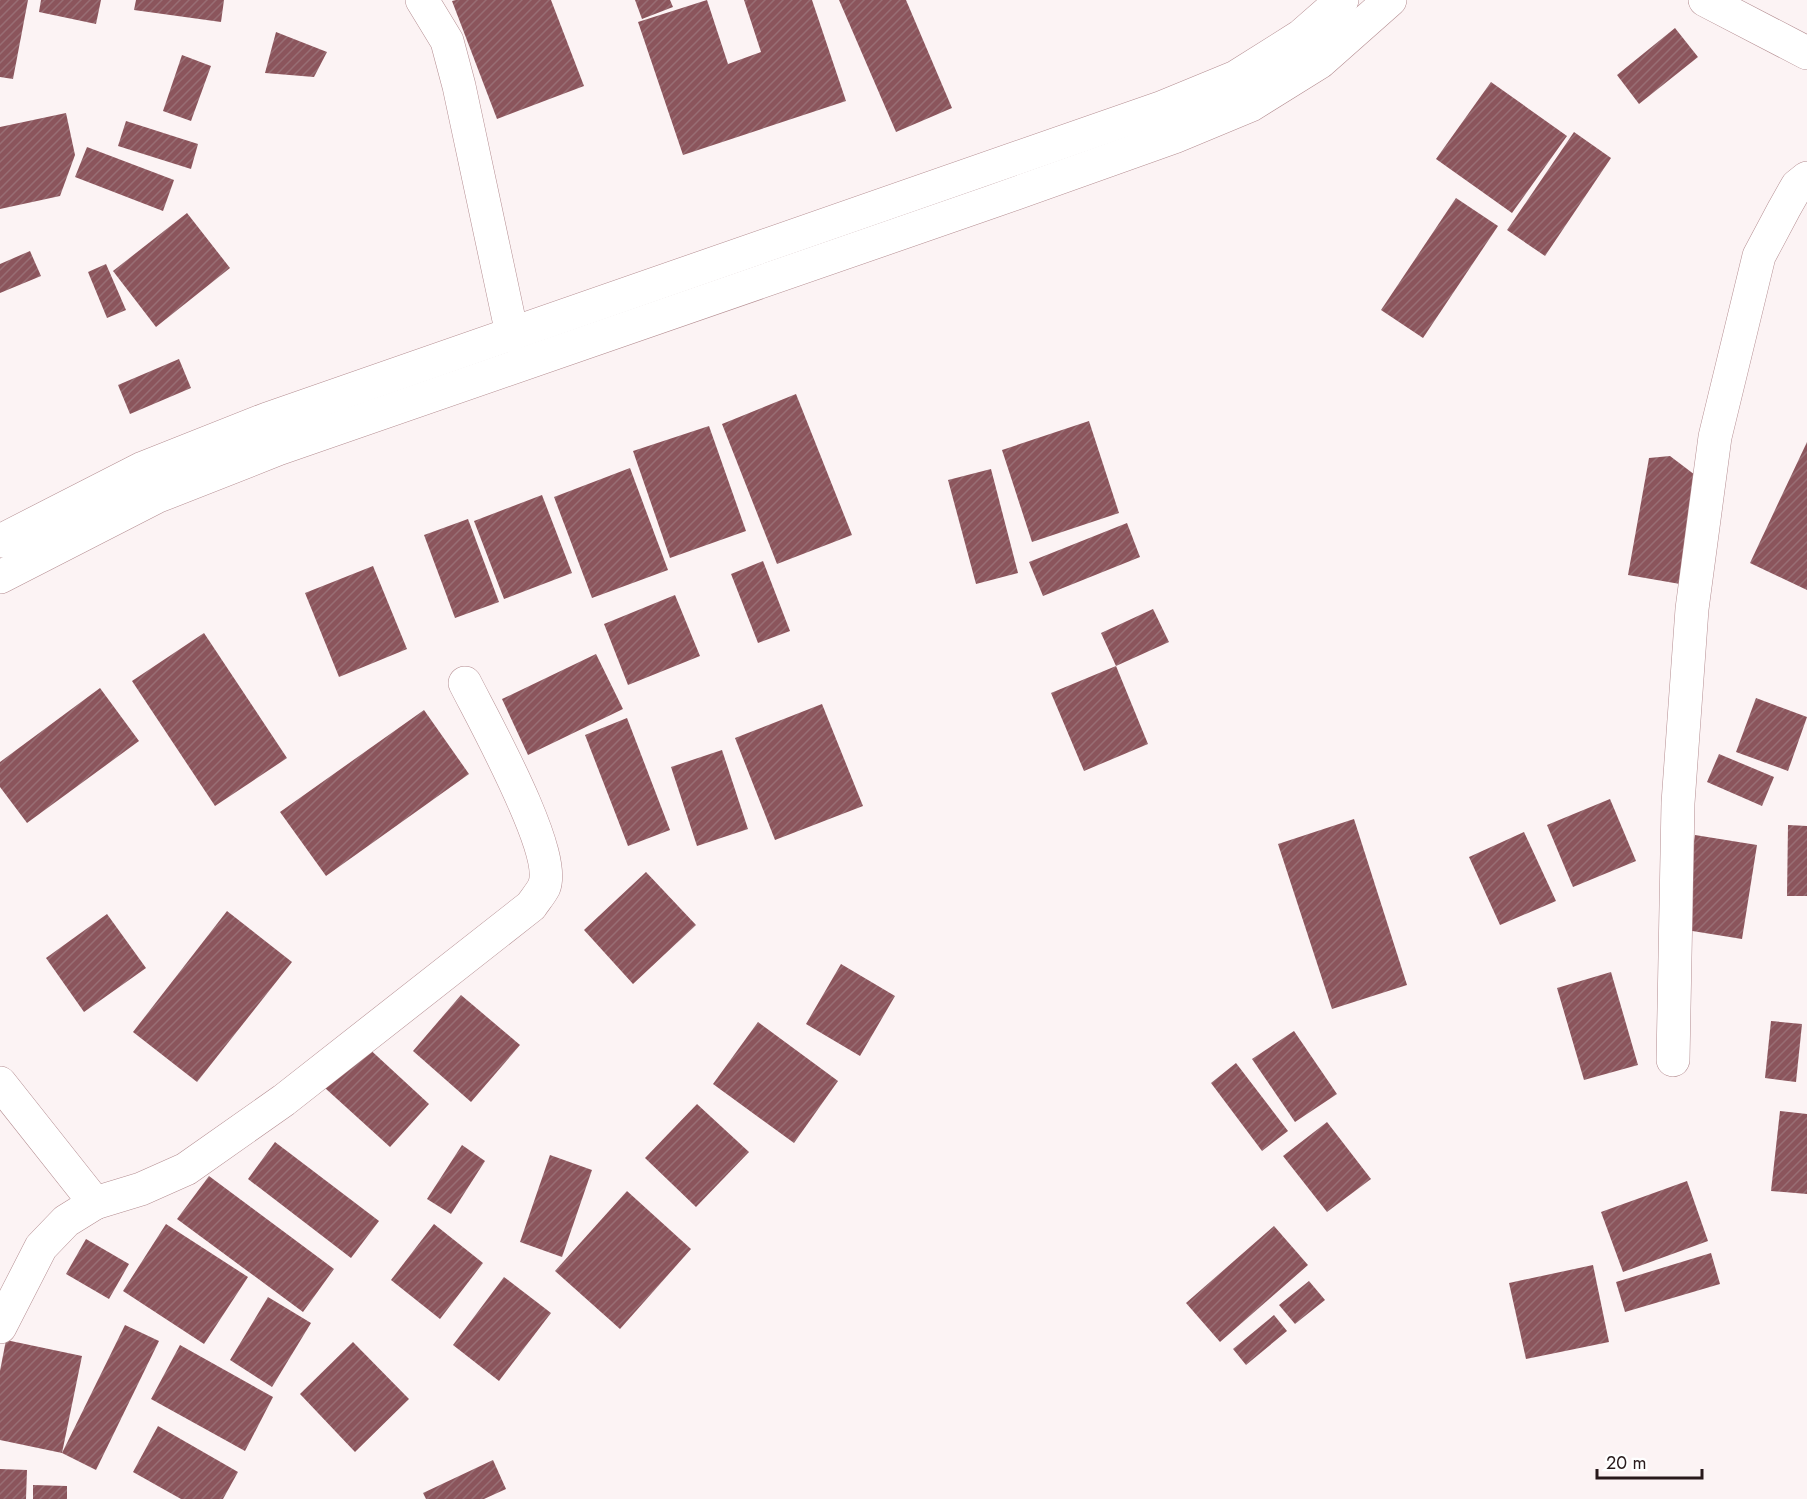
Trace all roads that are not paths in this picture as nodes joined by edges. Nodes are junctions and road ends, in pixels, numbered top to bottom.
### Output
1 (422, 0) edge
2 (1342, 0) edge
3 (1389, 0) edge
4 (1705, 0) edge
5 (1807, 53) edge
6 (1807, 178) edge
7 (797, 253) junction
8 (512, 334) junction
9 (0, 541) edge
10 (0, 577) edge
11 (465, 683) dead end
12 (1672, 1060) dead end
13 (0, 1083) edge
14 (95, 1203) junction
15 (0, 1327) edge

1 - 8 main road
2 - 7 main road
3 - 7 main road
4 - 5 main road
6 - 12 main road
7 - 8 main road
7 - 10 main road
8 - 9 main road
11 - 14 main road
13 - 14 main road
14 - 15 main road

